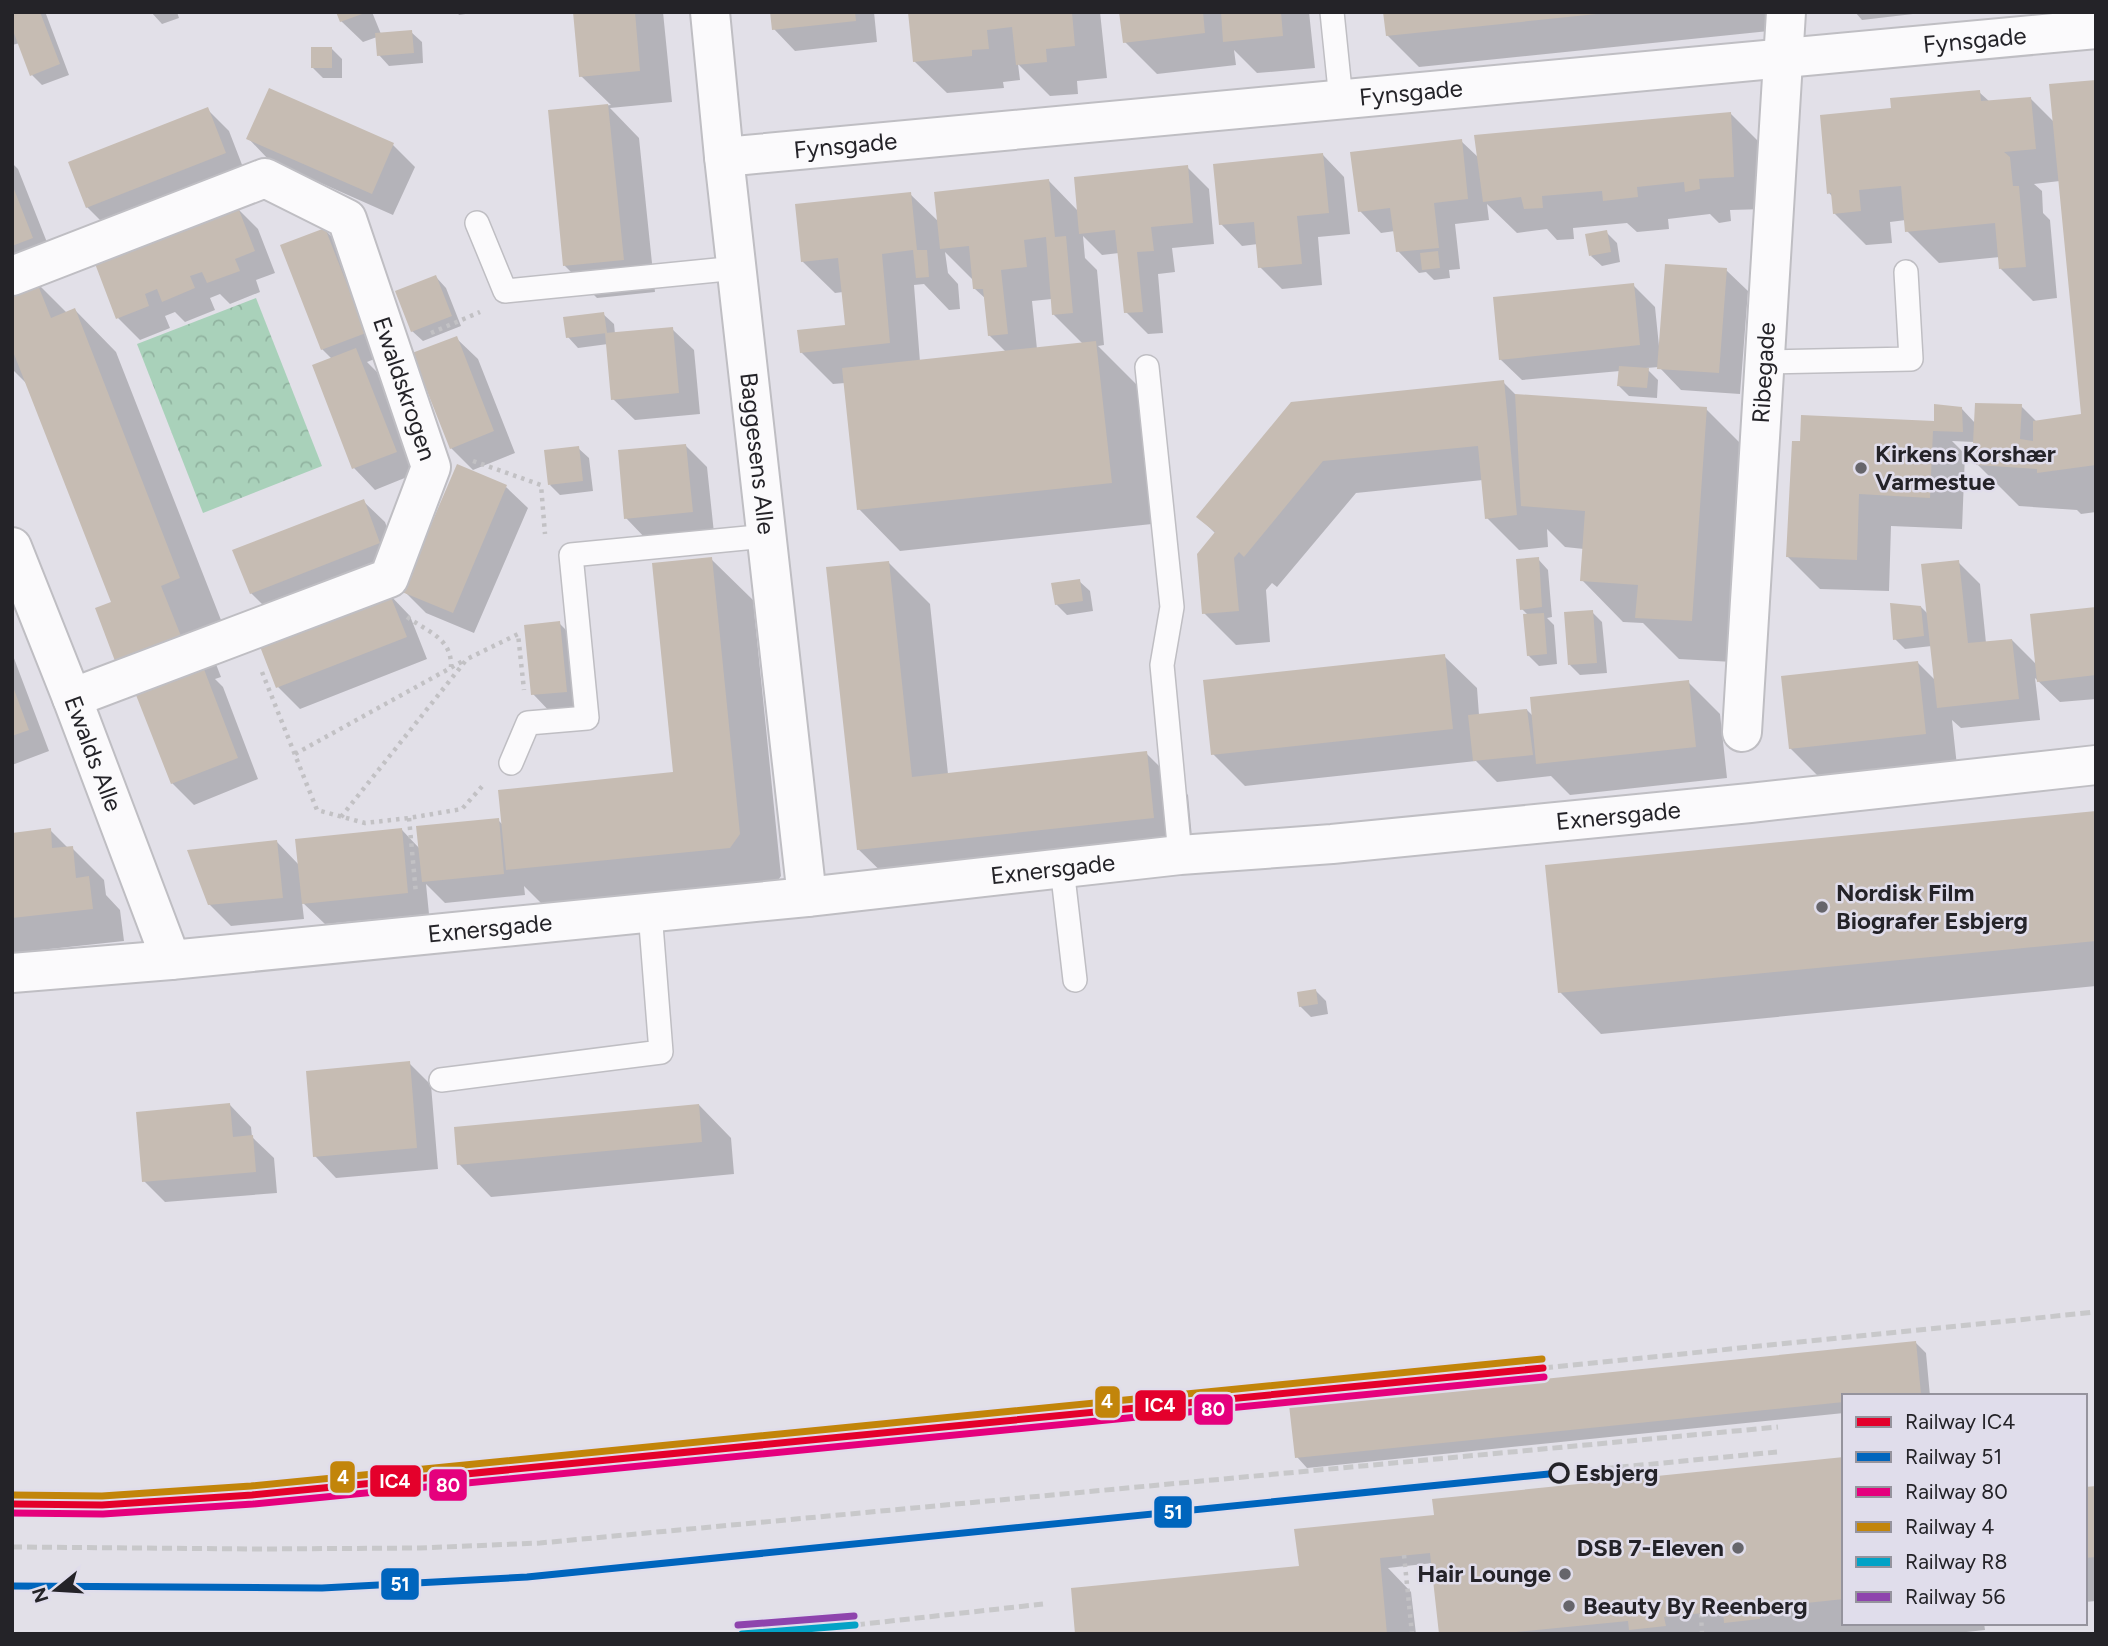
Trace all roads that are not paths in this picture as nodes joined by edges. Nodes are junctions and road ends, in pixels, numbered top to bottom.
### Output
1 (710, 12) edge
2 (1332, 12) edge
3 (1786, 12) edge
4 (2096, 29) edge
5 (1783, 59) junction
6 (1341, 100) junction
7 (724, 157) junction
8 (477, 223) dead end
9 (737, 268) junction
10 (1906, 272) dead end
11 (12, 276) edge
12 (1763, 362) junction
13 (1147, 367) dead end
14 (767, 536) junction
15 (12, 547) edge
16 (72, 698) junction
17 (1742, 732) dead end
18 (511, 763) road end
19 (2096, 765) edge
20 (1180, 855) junction
21 (1062, 868) junction
22 (807, 897) junction
23 (650, 912) junction
24 (171, 960) junction
25 (12, 973) edge
26 (1075, 980) dead end
27 (441, 1080) dead end

1 - 7 street, Baggesens Alle
2 - 6 lane
3 - 5 street, Ribegade
4 - 5 street, Fynsgade
5 - 6 street, Fynsgade
5 - 12 street, Ribegade
6 - 7 street, Fynsgade
7 - 9 street, Baggesens Alle
8 - 9 lane
9 - 14 street, Baggesens Alle
10 - 12 lane
11 - 16 street, Ewaldskrogen
12 - 17 street, Ribegade
13 - 20 lane
14 - 18 lane
14 - 22 street, Baggesens Alle
15 - 16 street, Ewalds Alle
16 - 24 street, Ewalds Alle
19 - 20 street, Exnersgade
20 - 21 street, Exnersgade
21 - 22 street, Exnersgade
21 - 26 lane
22 - 23 street, Exnersgade
23 - 24 street, Exnersgade
23 - 27 lane
24 - 25 street, Exnersgade

